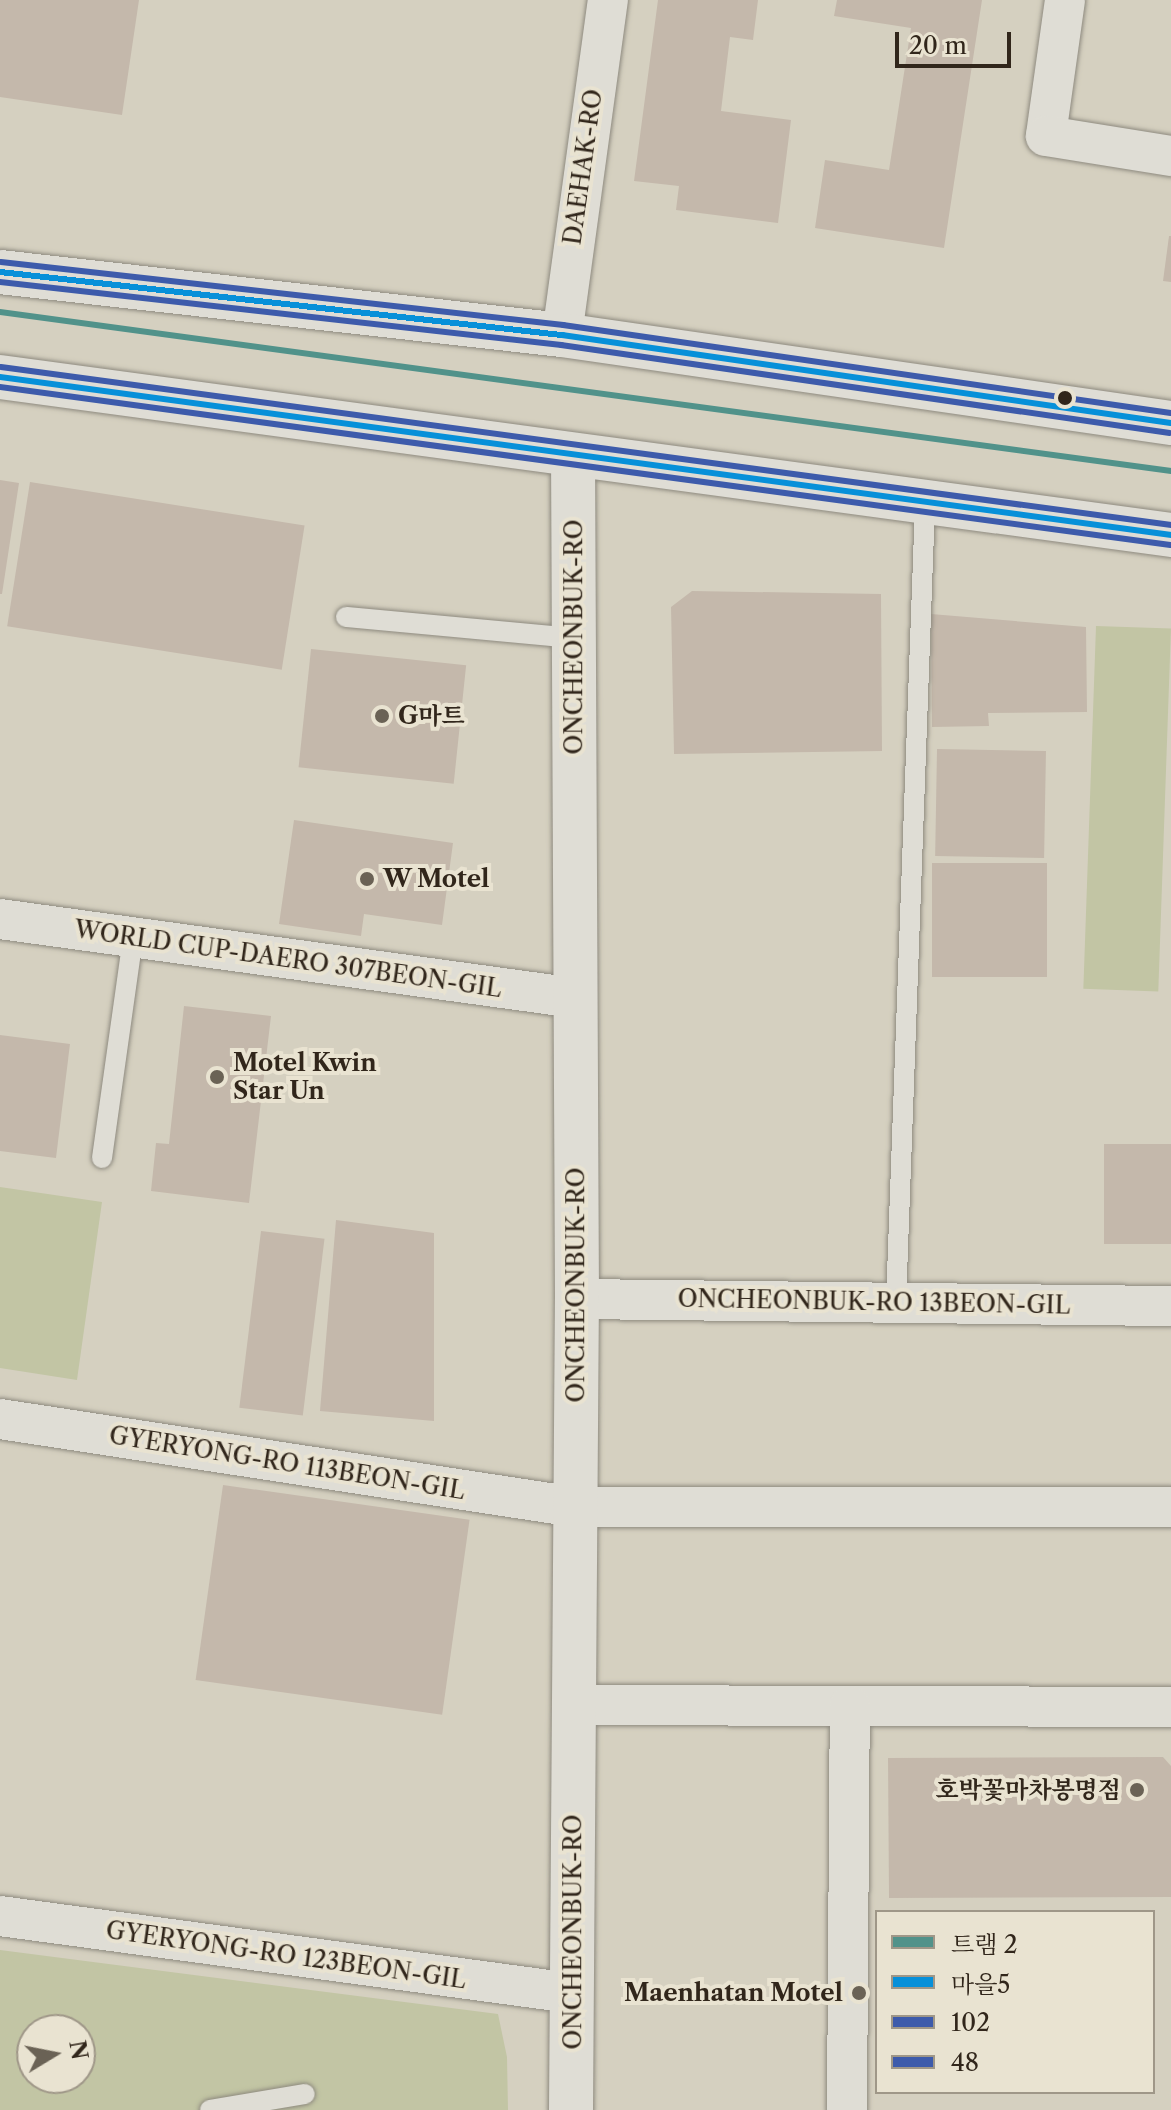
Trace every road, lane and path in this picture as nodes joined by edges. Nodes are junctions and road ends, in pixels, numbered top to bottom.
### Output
1 (608, 0) edge
2 (1065, 0) edge
3 (1171, 156) edge
4 (0, 272) edge
5 (562, 335) junction
6 (0, 377) edge
7 (1171, 423) edge
8 (573, 459) junction
9 (925, 504) junction
10 (1171, 535) edge
11 (346, 617) dead end
12 (574, 638) junction
13 (0, 919) edge
14 (133, 937) junction
15 (575, 998) junction
16 (102, 1158) dead end
17 (577, 1299) junction
18 (896, 1303) junction
19 (1171, 1306) edge
20 (0, 1419) edge
21 (575, 1507) junction
22 (1171, 1507) edge
23 (575, 1705) junction
24 (850, 1706) junction
25 (1171, 1707) edge
26 (0, 1916) edge
27 (571, 1993) junction
28 (305, 2094) dead end
29 (210, 2110) edge
30 (571, 2110) edge
31 (847, 2110) edge

1 - 5 street, DAEHAK-RO
2 - 3 street
4 - 5 street
5 - 7 street
6 - 8 street
8 - 9 street
8 - 12 street, ONCHEONBUK-RO
9 - 10 street
9 - 18 lane
11 - 12 lane
12 - 15 street, ONCHEONBUK-RO
13 - 14 street, WORLD CUP-DAERO 307BEON-GIL
14 - 15 street, WORLD CUP-DAERO 307BEON-GIL
14 - 16 lane
15 - 17 street, ONCHEONBUK-RO
17 - 18 street, ONCHEONBUK-RO 13BEON-GIL
17 - 21 street, ONCHEONBUK-RO
18 - 19 street, ONCHEONBUK-RO 13BEON-GIL
20 - 21 street, GYERYONG-RO 113BEON-GIL
21 - 22 street, GYERYONG-RO 113BEON-GIL
21 - 23 street, ONCHEONBUK-RO
23 - 24 street
23 - 27 street, ONCHEONBUK-RO
24 - 25 street
24 - 31 street
26 - 27 street, GYERYONG-RO 123BEON-GIL
27 - 30 street, ONCHEONBUK-RO
28 - 29 lane

